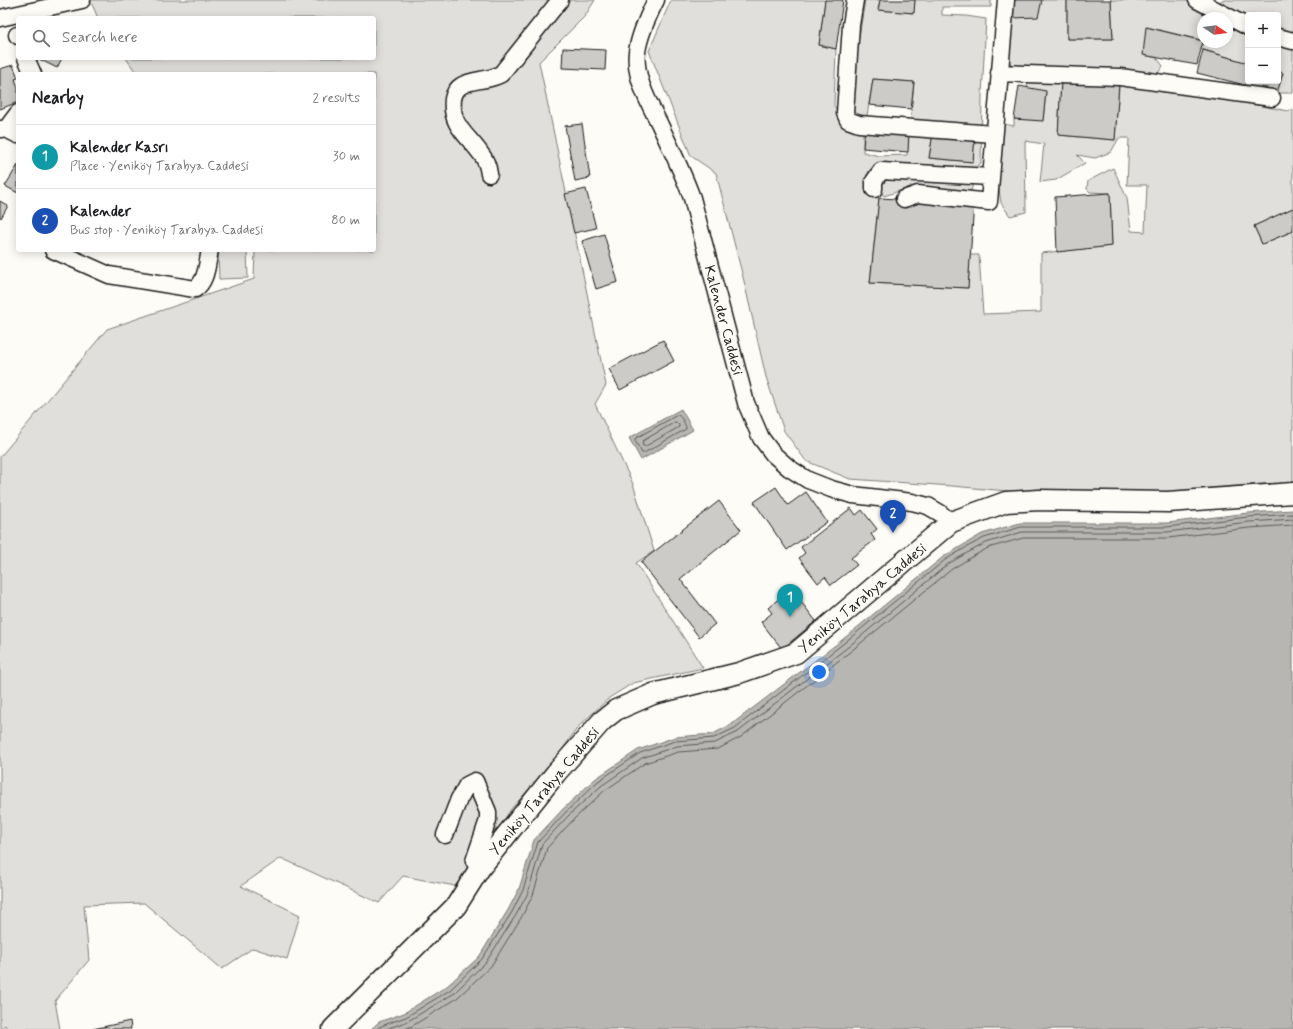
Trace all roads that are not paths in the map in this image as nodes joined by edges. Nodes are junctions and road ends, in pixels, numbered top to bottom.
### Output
1 (82, 0) edge
2 (560, 0) edge
3 (656, 0) edge
4 (856, 0) edge
5 (1006, 0) edge
6 (1197, 0) edge
7 (0, 18) edge
8 (1245, 25) edge
9 (1281, 38) edge
10 (1293, 41) edge
11 (27, 60) edge
12 (32, 72) edge
13 (999, 73) junction
14 (1272, 98) dead end
15 (16, 117) edge
16 (8, 131) edge
17 (994, 134) junction
18 (489, 174) dead end
19 (991, 177) junction
20 (874, 189) dead end
21 (904, 199) dead end
22 (57, 252) edge
23 (210, 252) edge
24 (1293, 493) edge
25 (951, 522) junction
26 (445, 835) dead end
27 (480, 868) junction
28 (333, 1029) edge

1 - 7 street
2 - 18 street
3 - 25 street, Kalender Caddesi
4 - 17 street
5 - 13 street
6 - 8 street
9 - 10 street
11 - 12 street
13 - 14 street
13 - 17 street
15 - 16 street
17 - 19 street
19 - 20 street
19 - 21 street
22 - 23 street
24 - 25 main road, Yeniköy Tarabya Caddesi
25 - 27 main road, Yeniköy Tarabya Caddesi
26 - 27 street
27 - 28 main road, Yeniköy Tarabya Caddesi

